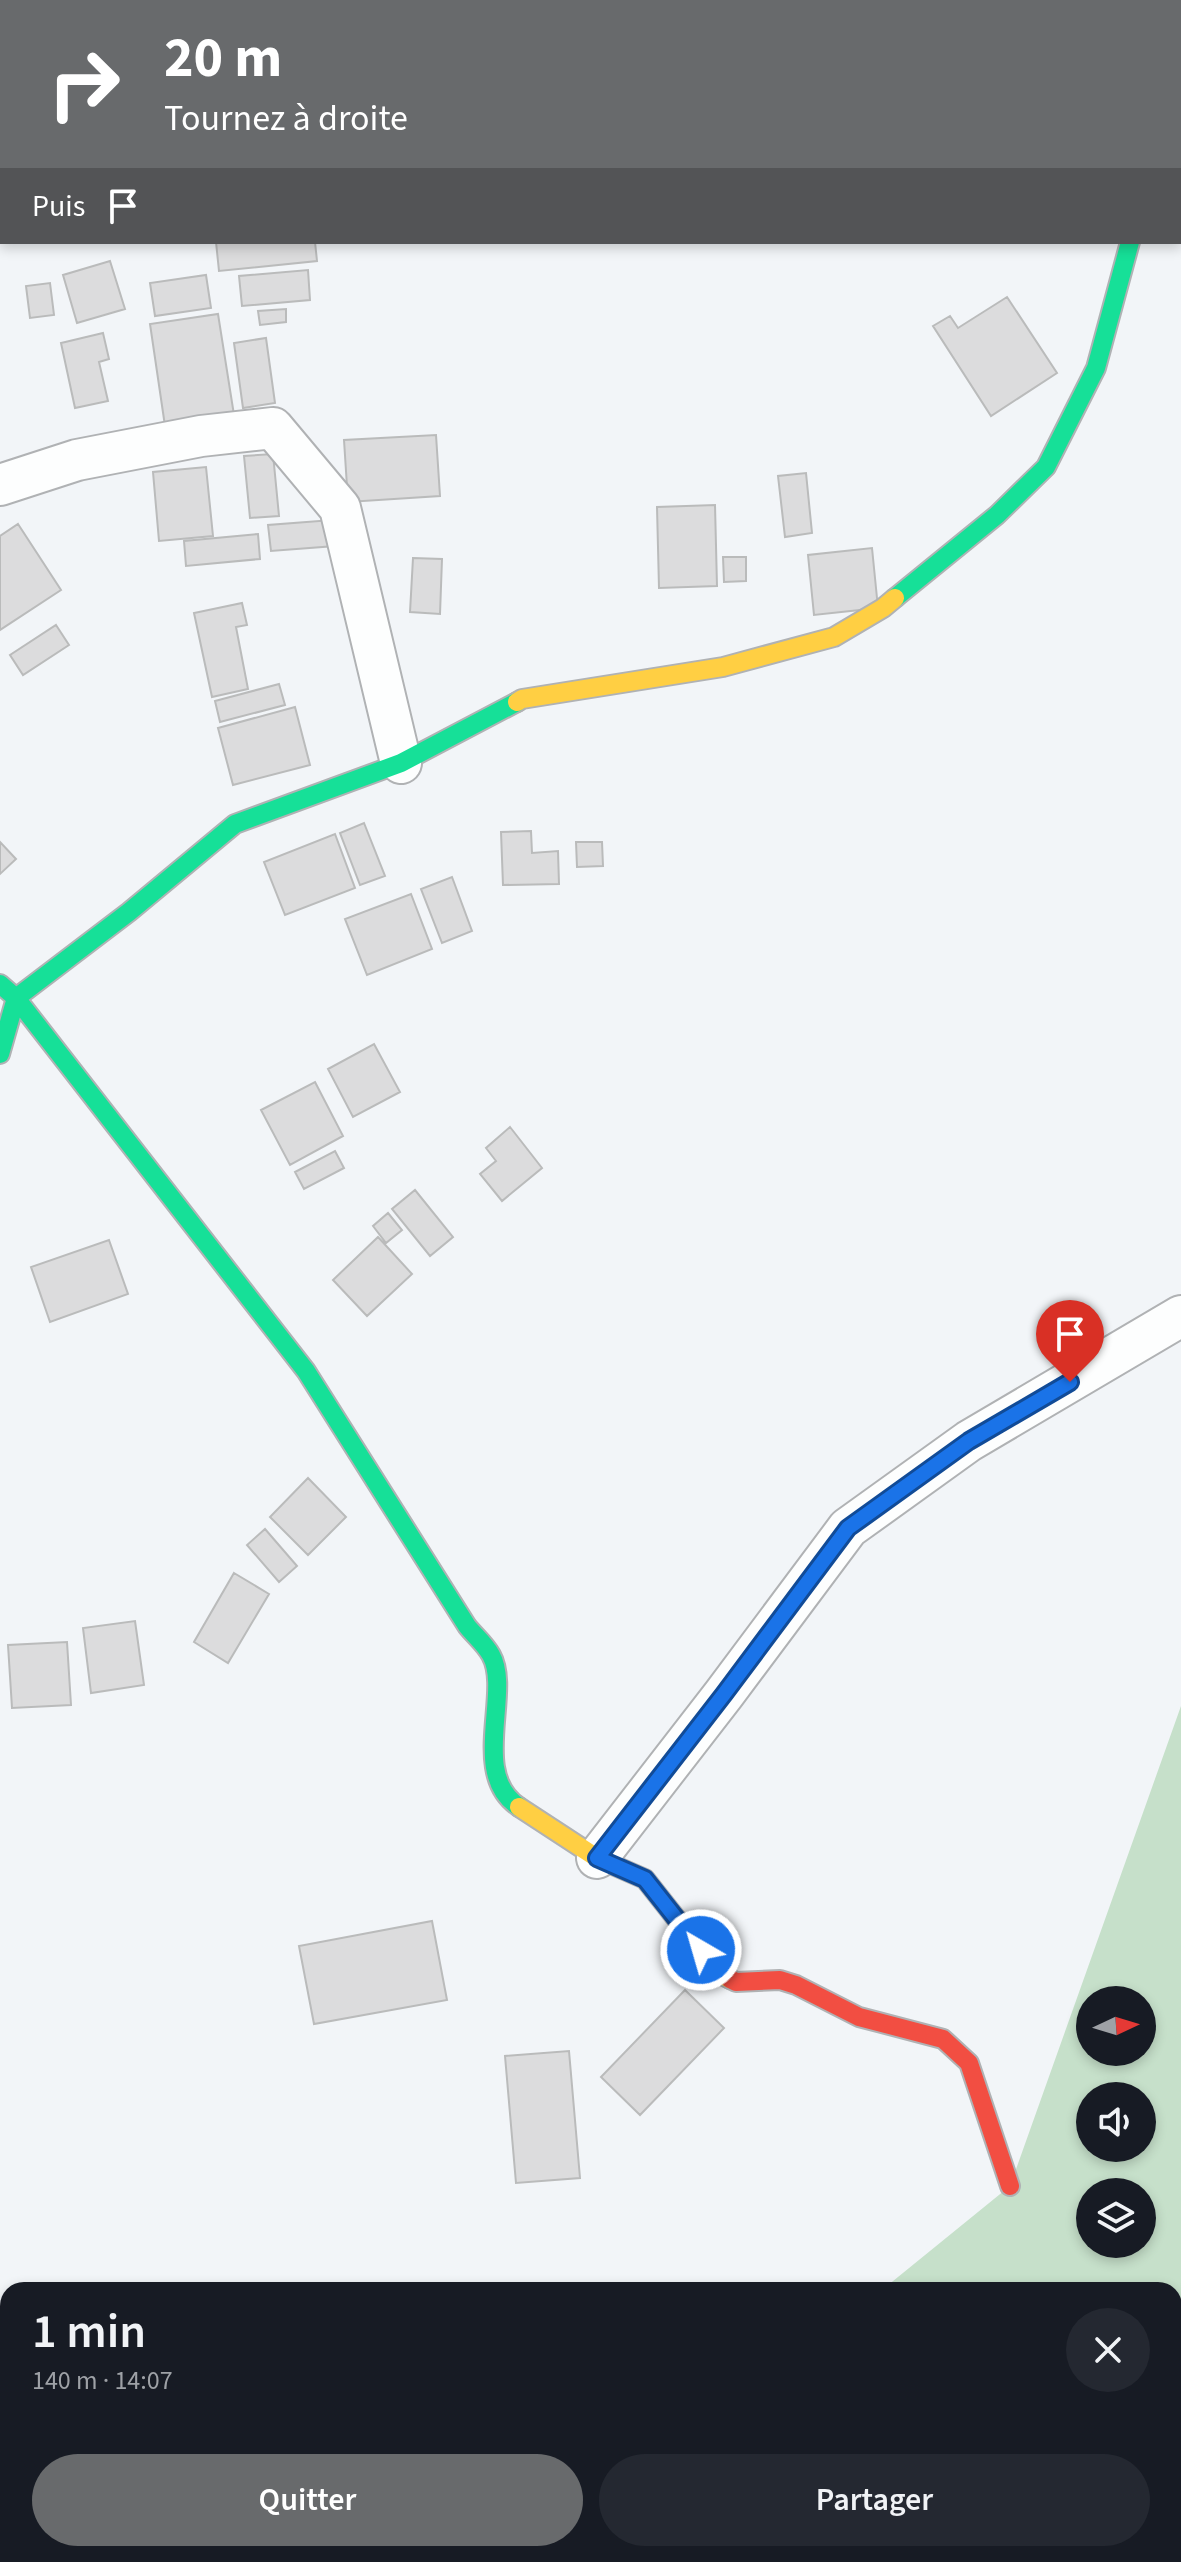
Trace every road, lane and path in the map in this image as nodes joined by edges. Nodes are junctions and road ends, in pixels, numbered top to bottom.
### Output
1 (1129, 244) edge
2 (0, 485) edge
3 (401, 763) junction
4 (0, 984) edge
5 (16, 998) junction
6 (0, 1054) edge
7 (1181, 1316) edge
8 (597, 1858) junction
9 (1010, 2186) dead end

1 - 3 street
2 - 3 street
3 - 5 street
4 - 5 street
5 - 6 street
5 - 8 street
7 - 8 street
8 - 9 street

